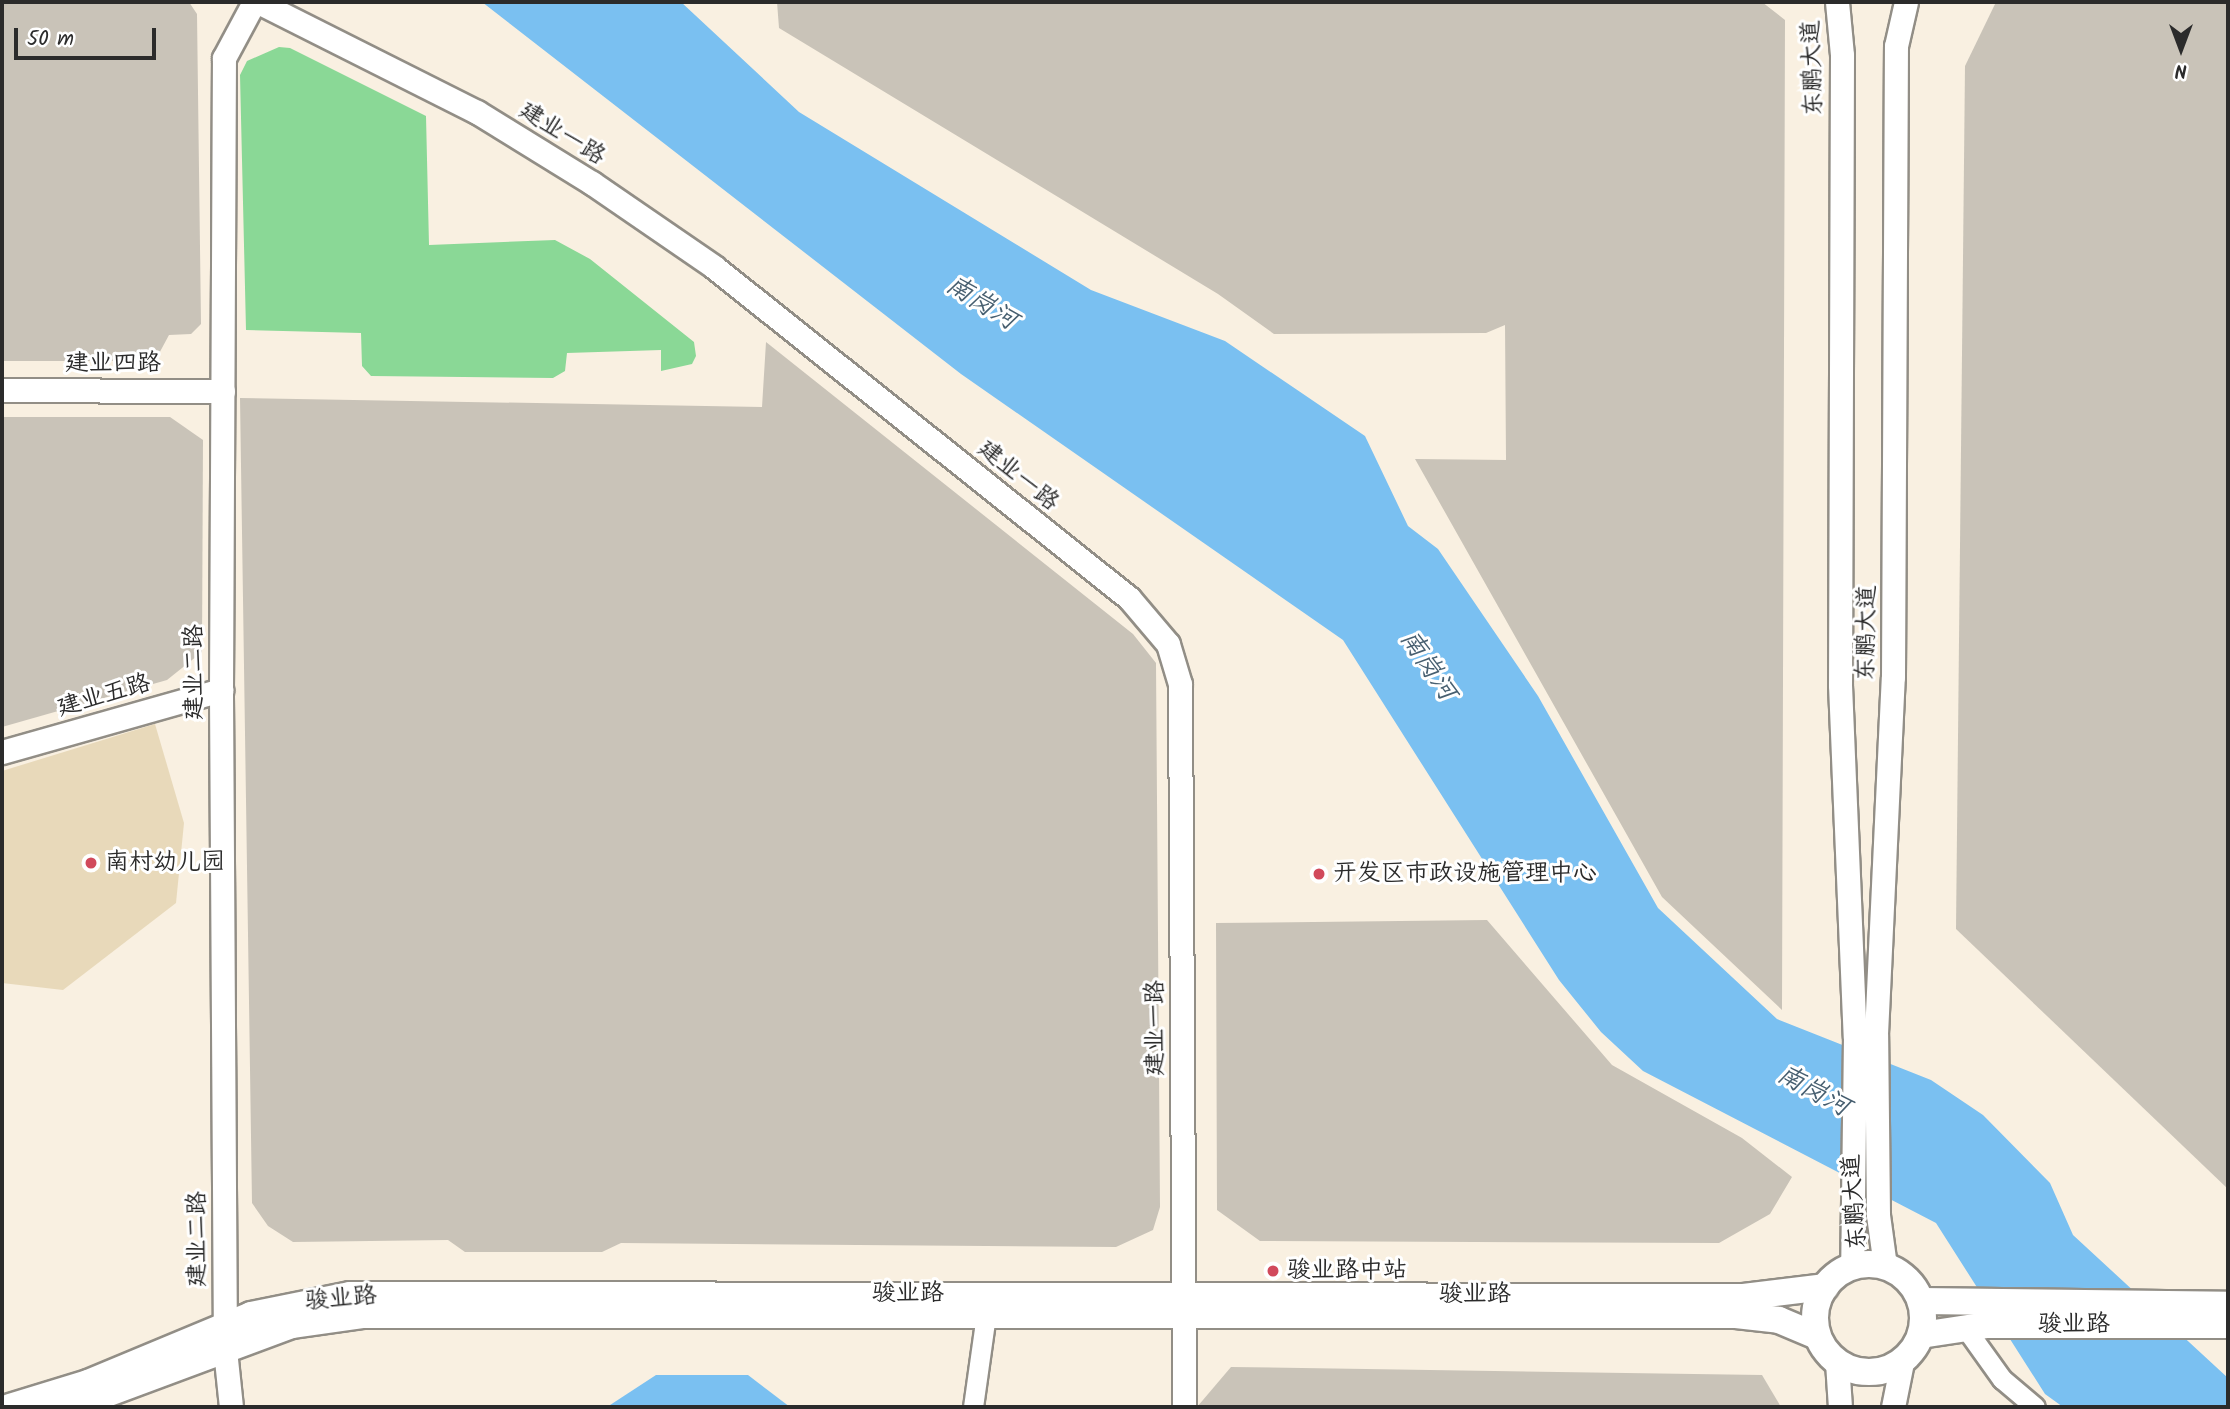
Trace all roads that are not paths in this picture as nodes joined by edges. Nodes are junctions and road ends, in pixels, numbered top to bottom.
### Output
1 (256, 2) edge
2 (1837, 2) edge
3 (1906, 2) edge
4 (2, 390) edge
5 (223, 391) junction
6 (221, 690) junction
7 (2, 752) edge
8 (1866, 1036) junction
9 (1866, 1214) junction
10 (1885, 1266) junction
11 (1852, 1267) junction
12 (1825, 1287) junction
13 (1921, 1301) junction
14 (1184, 1304) junction
15 (2228, 1305) edge
16 (986, 1314) junction
17 (2173, 1315) junction
18 (1976, 1318) junction
19 (2228, 1325) edge
20 (1921, 1335) junction
21 (1817, 1336) junction
22 (225, 1338) junction
23 (1902, 1362) junction
24 (1837, 1363) junction
25 (10, 1407) edge
26 (71, 1407) edge
27 (231, 1407) edge
28 (973, 1407) edge
29 (1184, 1407) edge
30 (1840, 1407) edge
31 (1894, 1407) edge
32 (2035, 1407) edge

1 - 5 street, 建业二路
1 - 14 street, 建业一路
2 - 8 street, 东鹏大道
3 - 8 street, 东鹏大道
4 - 5 street, 建业四路
5 - 6 street, 建业二路
6 - 7 street, 建业五路
6 - 22 street, 建业二路
8 - 9 street, 东鹏大道
9 - 10 street, 东鹏大道
9 - 11 street, 东鹏大道
10 - 11 main road
10 - 13 main road
11 - 12 main road
12 - 14 main road, 骏业路
12 - 21 main road
13 - 18 main road, 骏业路
13 - 20 main road
14 - 16 main road, 骏业路
14 - 21 main road, 骏业路
14 - 22 main road, 骏业路
14 - 29 street, 建业一路
15 - 17 main road, 骏业路
16 - 22 main road, 骏业路
16 - 28 street
17 - 18 main road, 骏业路
17 - 19 main road, 骏业路
18 - 20 main road, 骏业路
18 - 32 street
20 - 23 main road
21 - 24 main road
22 - 25 main road, 骏业路
22 - 26 main road, 骏业路
22 - 27 street, 建业二路
23 - 24 main road
23 - 31 street
24 - 30 street

